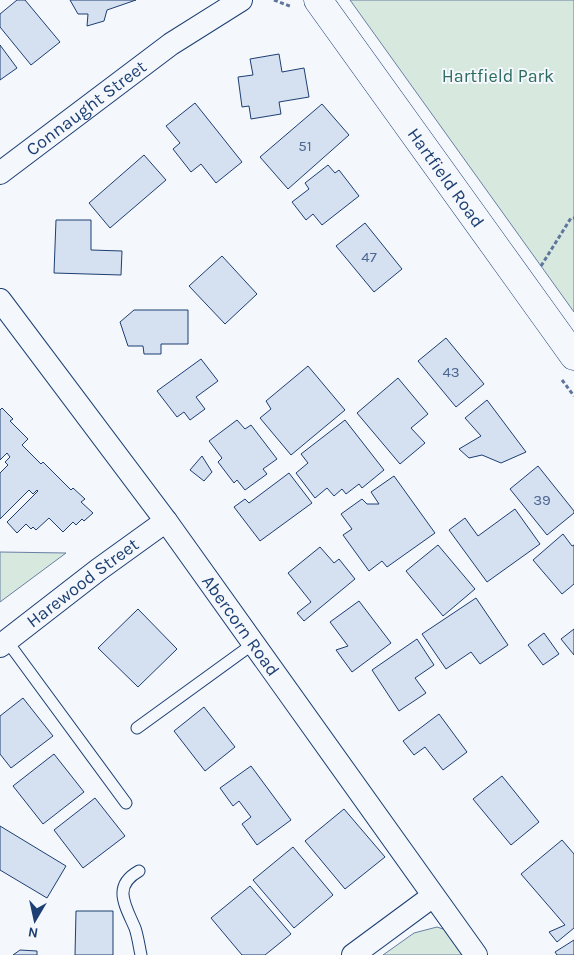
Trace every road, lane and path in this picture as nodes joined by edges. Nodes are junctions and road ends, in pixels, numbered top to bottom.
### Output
1 (216, 0) edge
2 (241, 0) edge
3 (318, 0) edge
4 (171, 44) junction
5 (0, 173) edge
6 (574, 218) edge
7 (538, 271) dead end
8 (0, 300) edge
9 (574, 356) edge
10 (166, 521) junction
11 (3, 644) edge
12 (253, 644) junction
13 (137, 728) dead end
14 (126, 803) dead end
15 (139, 870) dead end
16 (433, 896) junction
17 (141, 955) edge
18 (146, 955) edge
19 (152, 955) edge
20 (353, 955) edge
21 (476, 955) edge

1 - 4 street, Connaught Street
2 - 4 street, Connaught Street
3 - 9 street, Hartfield Road
4 - 5 street, Connaught Street
6 - 7 path
8 - 10 street, Abercorn Road
10 - 11 street, Harewood Street
10 - 12 street, Abercorn Road
11 - 14 lane
12 - 13 lane
12 - 16 street, Abercorn Road
15 - 17 lane
16 - 20 street
16 - 21 street, Abercorn Road
18 - 19 lane

